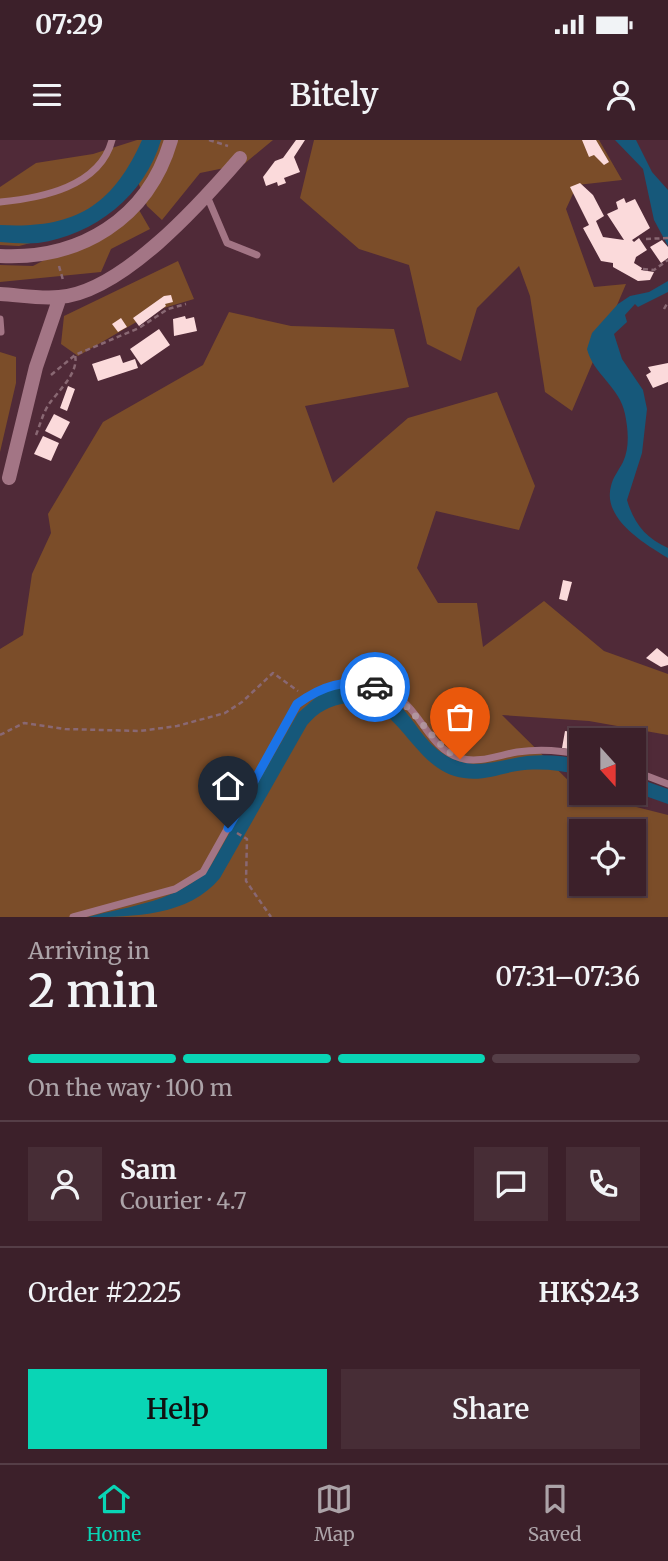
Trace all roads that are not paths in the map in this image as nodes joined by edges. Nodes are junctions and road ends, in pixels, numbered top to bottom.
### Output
1 (111, 140) edge
2 (171, 140) edge
3 (240, 158) dead end
4 (207, 196) junction
5 (0, 202) edge
6 (257, 255) dead end
7 (0, 256) edge
8 (62, 291) junction
9 (0, 294) edge
10 (0, 319) edge
11 (1, 332) edge
12 (9, 478) dead end
13 (569, 753) edge
14 (646, 776) edge
15 (668, 784) edge
16 (73, 917) edge

1 - 5 lane
2 - 7 street
3 - 4 street
4 - 6 lane
4 - 8 street
8 - 9 street
8 - 12 street
10 - 11 lane
13 - 16 lane
14 - 15 lane

